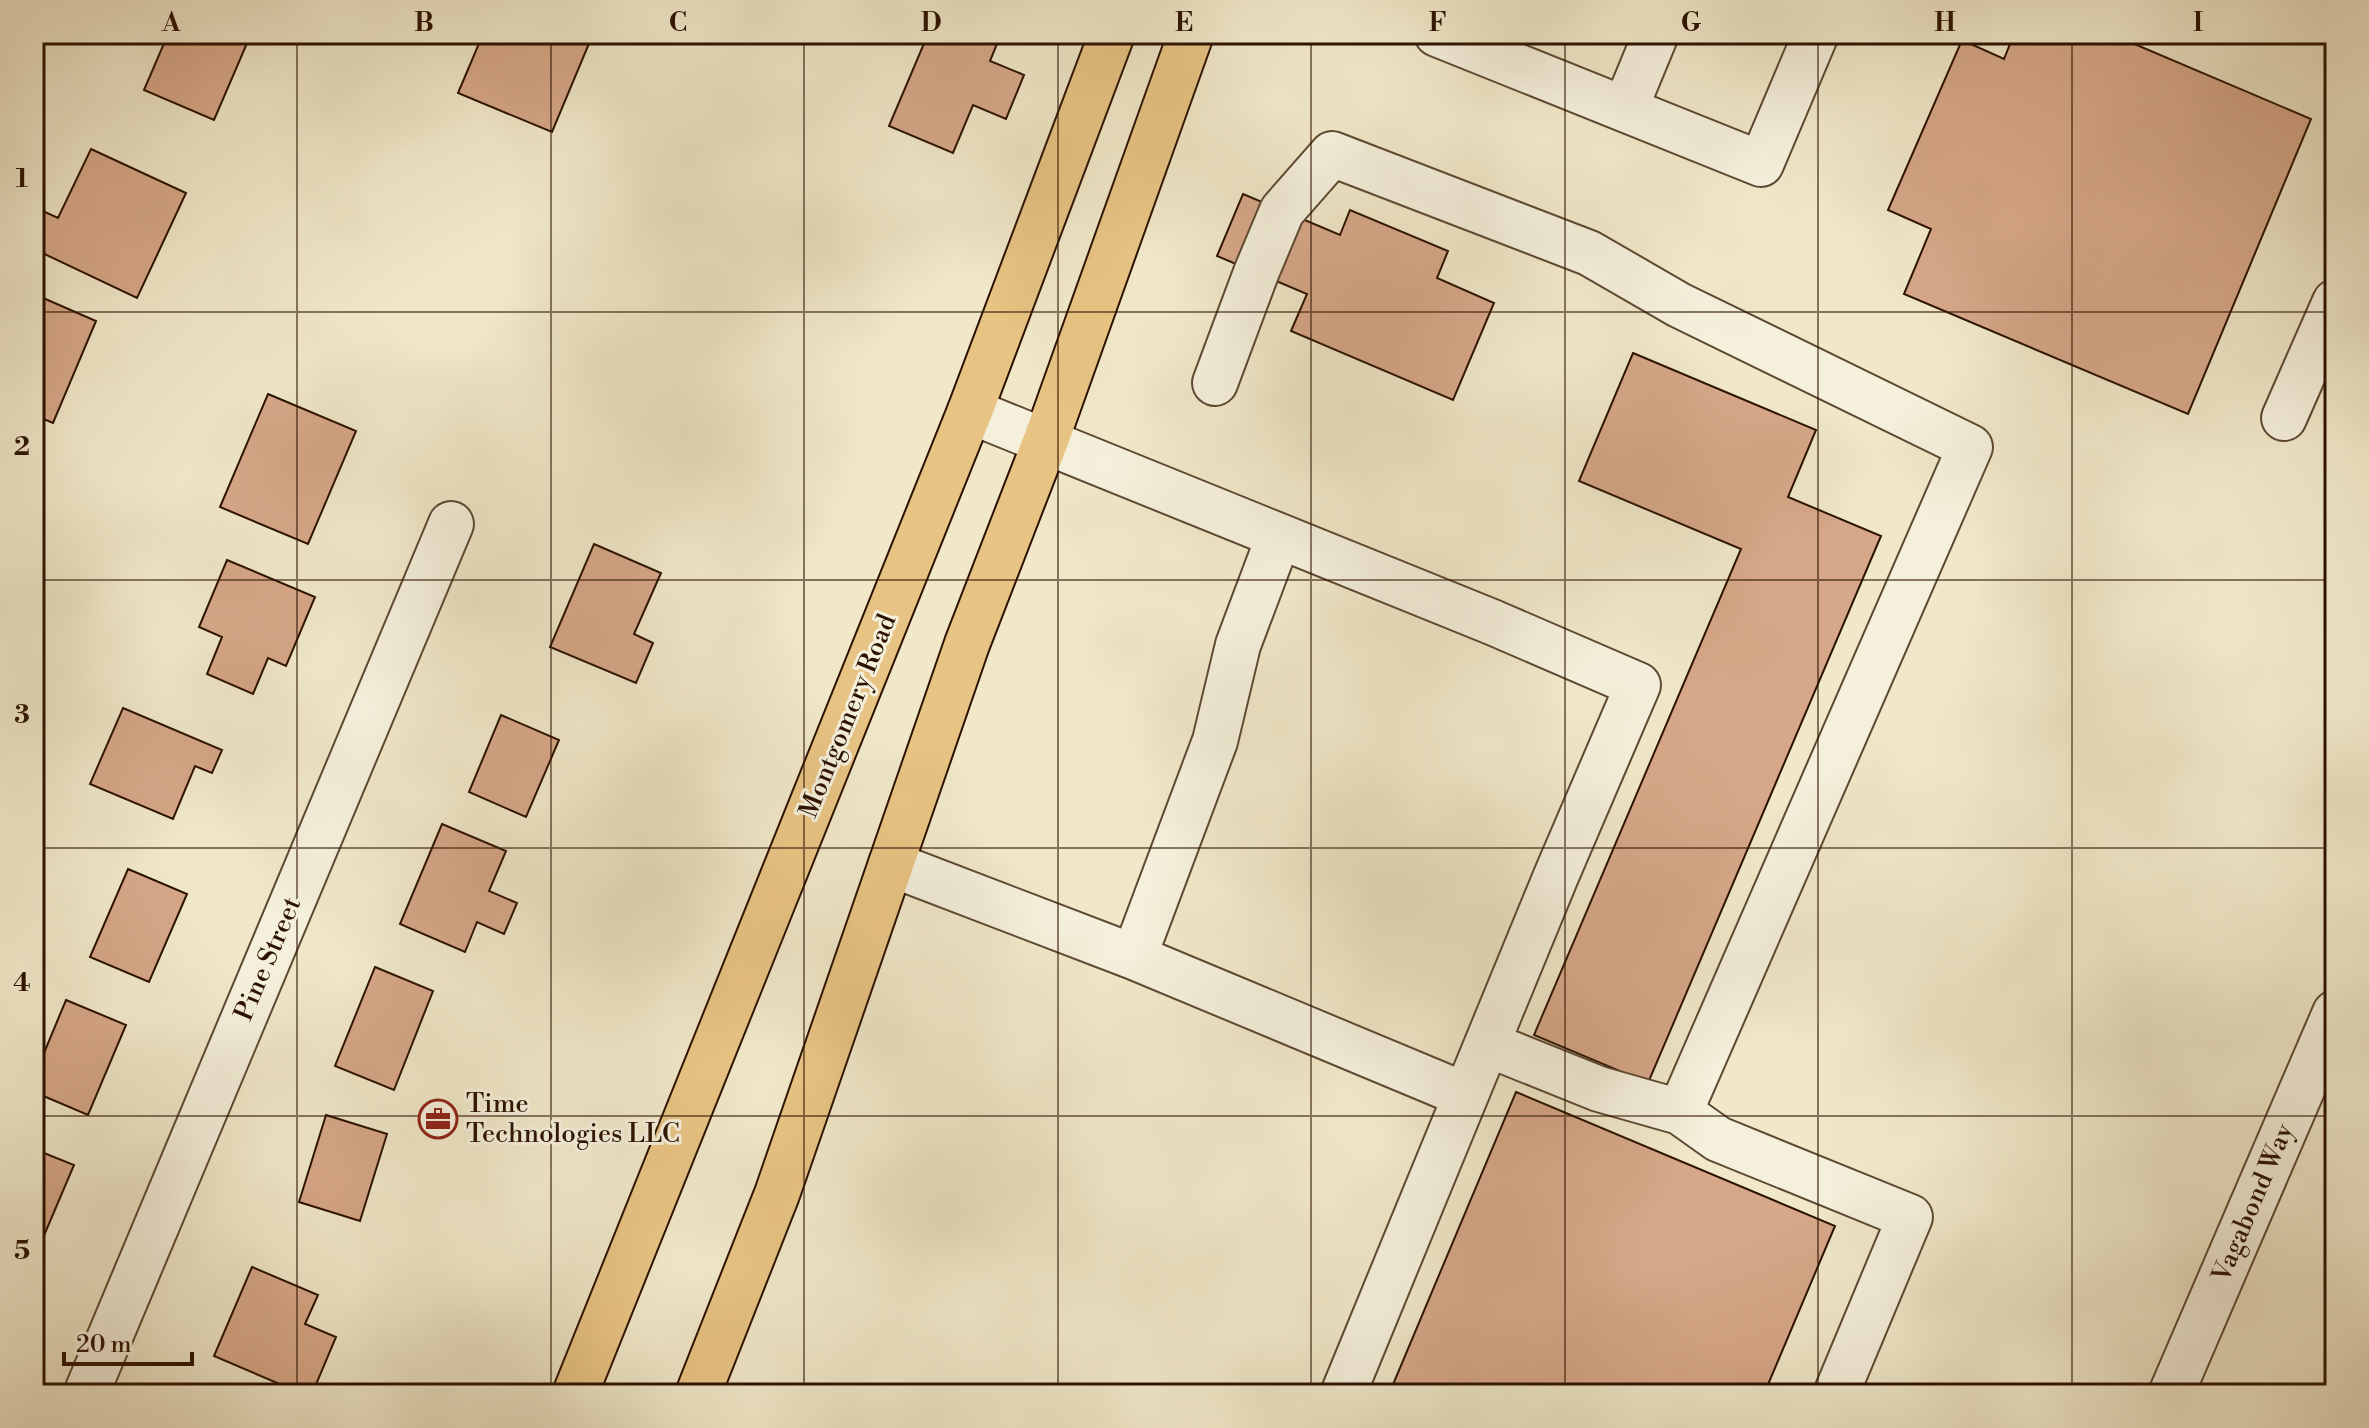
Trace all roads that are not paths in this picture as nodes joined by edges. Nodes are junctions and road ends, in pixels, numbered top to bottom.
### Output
1 (1112, 34) edge
2 (1191, 34) edge
3 (1437, 34) edge
4 (1656, 34) edge
5 (1816, 34) edge
6 (1625, 109) junction
7 (2335, 302) edge
8 (1215, 383) dead end
9 (970, 411) junction
10 (2284, 418) dead end
11 (1046, 440) junction
12 (451, 524) dead end
13 (1279, 536) junction
14 (891, 864) junction
15 (1134, 957) junction
16 (2335, 1013) edge
17 (1487, 1044) junction
18 (1465, 1095) junction
19 (1680, 1112) junction
20 (86, 1394) edge
21 (575, 1394) edge
22 (698, 1394) edge
23 (1343, 1394) edge
24 (1836, 1394) edge
25 (2171, 1394) edge

1 - 9 main road, Montgomery Road
2 - 11 main road
3 - 6 street
4 - 6 street
5 - 6 street
7 - 10 street
8 - 19 street
9 - 11 street
9 - 21 main road, Montgomery Road
11 - 13 street
11 - 14 main road
12 - 20 street, Pine Street
13 - 15 street
13 - 17 street
14 - 15 street
14 - 22 main road
15 - 18 street
16 - 25 street, Vagabond Way
17 - 18 street
17 - 19 street
18 - 23 street
19 - 24 street

